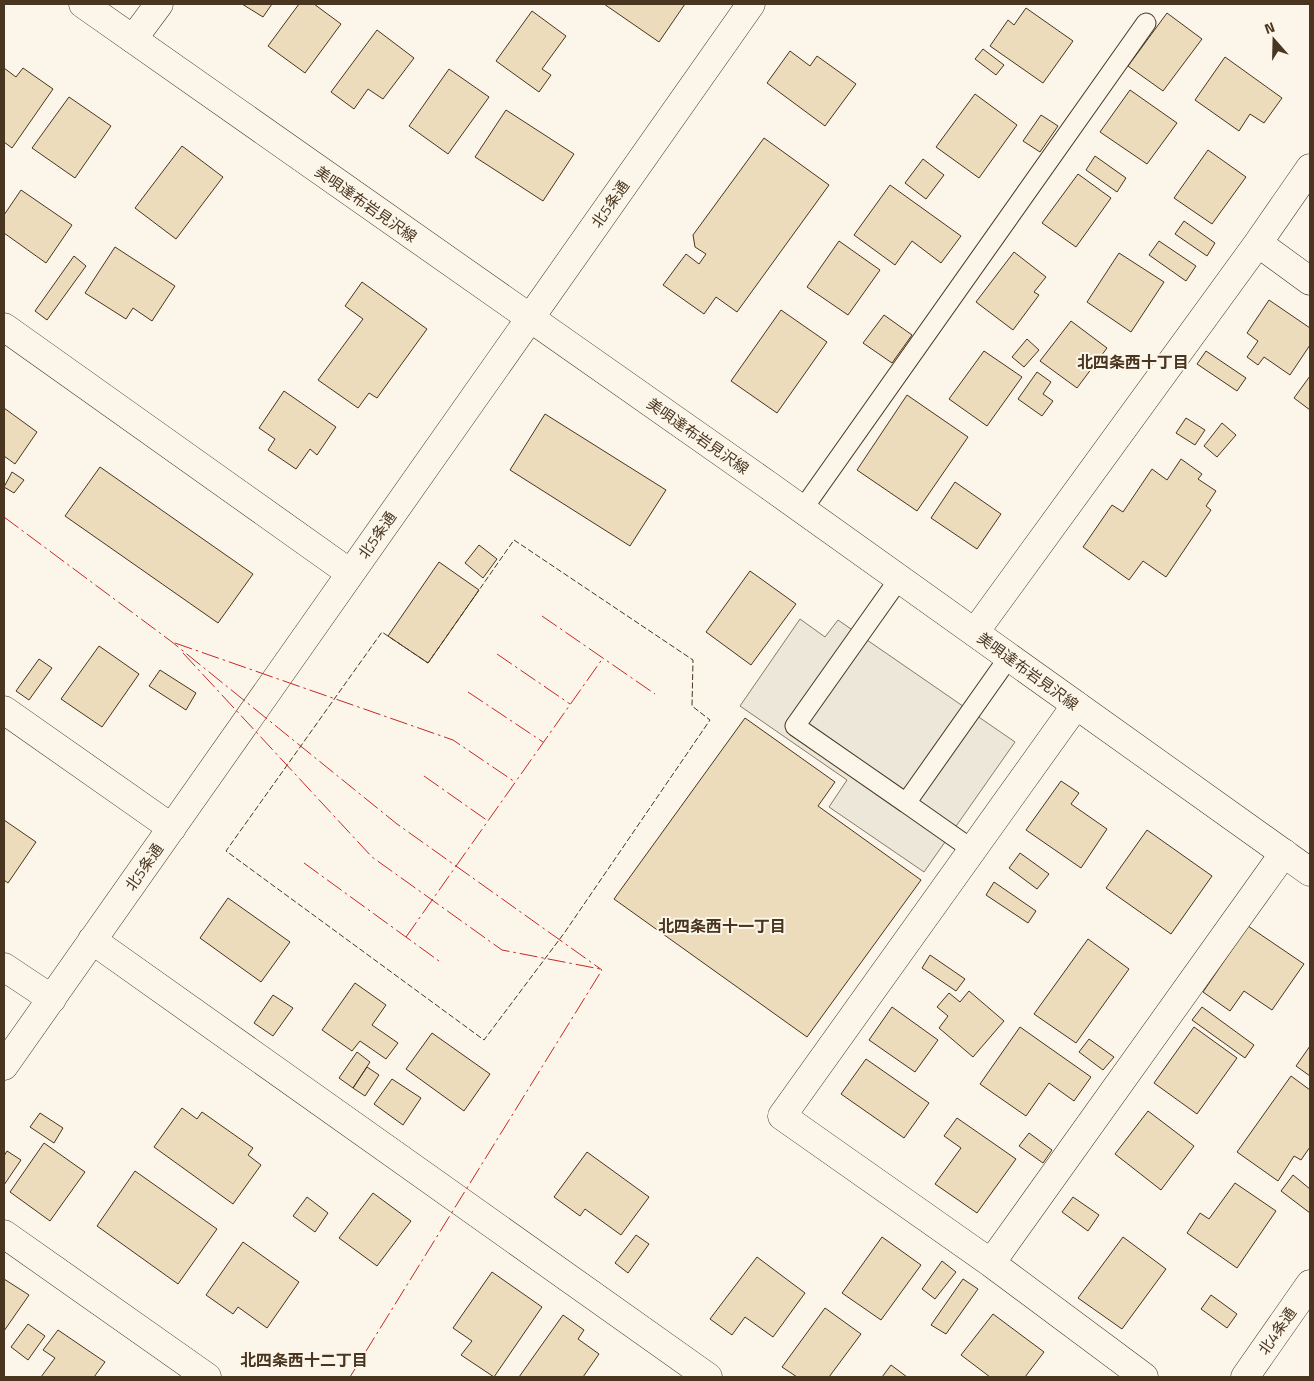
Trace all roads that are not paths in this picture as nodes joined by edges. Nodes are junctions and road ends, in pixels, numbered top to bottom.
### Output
1 (83, 4) edge
2 (159, 4) edge
3 (751, 4) edge
4 (1146, 23) dead end
5 (133, 39) junction
6 (1310, 168) edge
7 (1258, 244) junction
8 (1310, 281) edge
9 (529, 318) junction
10 (4, 327) edge
11 (802, 510) junction
12 (350, 573) junction
13 (899, 579) junction
14 (975, 632) junction
15 (1009, 657) junction
16 (1076, 705) junction
17 (4, 710) edge
18 (906, 803) junction
19 (172, 828) junction
20 (973, 850) junction
21 (1284, 853) junction
22 (1310, 872) edge
23 (92, 940) junction
24 (4, 967) edge
25 (52, 999) junction
26 (4, 1066) edge
27 (4, 1234) edge
28 (991, 1263) junction
29 (1310, 1284) edge
30 (207, 1377) edge
31 (708, 1377) edge
32 (1144, 1377) edge
33 (1245, 1377) edge

1 - 5 street, 美唄達布岩見沢線
2 - 5 street
3 - 9 street, 北5条通
4 - 11 lane
5 - 9 street, 美唄達布岩見沢線
6 - 7 street
7 - 8 street
7 - 14 street
9 - 11 street, 美唄達布岩見沢線
9 - 12 street, 北5条通
10 - 12 street
11 - 13 street, 美唄達布岩見沢線
12 - 19 street, 北5条通
13 - 14 street, 美唄達布岩見沢線
13 - 18 lane
14 - 15 street, 美唄達布岩見沢線
15 - 16 street, 美唄達布岩見沢線
15 - 18 lane
16 - 20 street
16 - 21 street, 美唄達布岩見沢線
17 - 19 street
18 - 20 lane
19 - 23 street, 北5条通
20 - 28 street
21 - 22 street, 美唄達布岩見沢線
21 - 28 street
23 - 25 street, 北5条通
23 - 31 street
24 - 25 street
25 - 26 street, 北5条通
27 - 30 street
28 - 32 street
29 - 33 street, 北4条通

